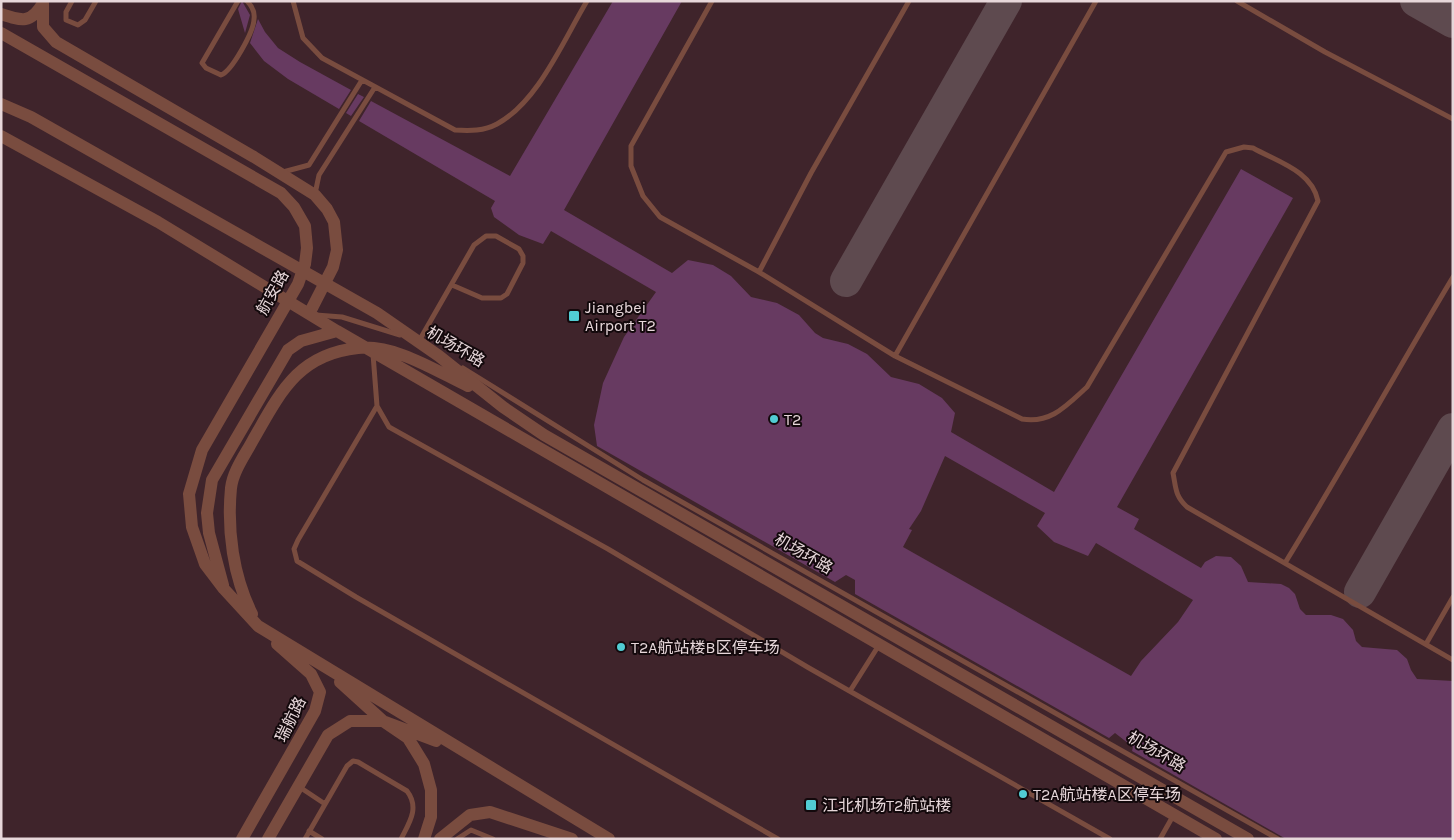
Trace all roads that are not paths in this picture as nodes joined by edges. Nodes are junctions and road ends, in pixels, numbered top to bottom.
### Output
1 (72, 1) edge
2 (96, 1) edge
3 (238, 1) edge
4 (248, 1) edge
5 (293, 1) edge
6 (586, 1) edge
7 (712, 1) edge
8 (909, 1) edge
9 (1096, 1) edge
10 (1237, 1) edge
11 (44, 2) edge
12 (1, 14) edge
13 (1, 33) edge
14 (362, 80) junction
15 (376, 87) junction
16 (1, 104) edge
17 (1453, 119) edge
18 (1, 136) edge
19 (280, 173) junction
20 (315, 195) junction
21 (759, 272) junction
22 (1453, 277) edge
23 (452, 285) junction
24 (309, 314) junction
25 (337, 331) junction
26 (418, 341) junction
27 (373, 352) junction
28 (895, 356) junction
29 (488, 396) junction
30 (377, 406) junction
31 (1285, 563) junction
32 (224, 590) junction
33 (1453, 597) edge
34 (258, 626) junction
35 (880, 644) junction
36 (1426, 644) junction
37 (1453, 660) edge
38 (318, 662) junction
39 (850, 691) junction
40 (383, 721) junction
41 (464, 751) junction
42 (298, 786) junction
43 (325, 804) junction
44 (1174, 814) junction
45 (309, 831) junction
46 (1101, 836) edge
47 (242, 839) edge
48 (268, 839) edge
49 (305, 839) edge
50 (322, 839) edge
51 (401, 839) edge
52 (424, 839) edge
53 (440, 839) edge
54 (457, 839) edge
55 (493, 839) edge
56 (572, 839) edge
57 (609, 839) edge
58 (778, 839) edge
59 (1110, 839) edge
60 (1160, 839) edge
61 (1216, 839) edge
62 (1248, 839) edge
63 (1278, 839) edge

1 - 2 lane
3 - 4 lane
5 - 14 lane
6 - 15 lane
7 - 21 lane
8 - 21 lane
9 - 28 lane
10 - 17 lane
11 - 12 street
11 - 19 street
13 - 32 street, 航安路
14 - 15 lane
14 - 19 lane
15 - 20 lane
16 - 29 street
18 - 24 street, 机场环路
19 - 20 street
20 - 24 street
21 - 28 lane
22 - 31 lane
23 - 23 lane
23 - 26 lane
24 - 25 street, 机场环路
24 - 26 lane, 机场环路
25 - 27 street, 机场环路
25 - 32 street
26 - 63 lane, 机场环路
27 - 30 lane
27 - 35 street, 机场环路
28 - 31 lane
29 - 34 street
29 - 62 street, 机场环路
30 - 39 lane
30 - 58 lane
31 - 36 lane
32 - 34 street
33 - 36 lane
34 - 38 street
34 - 47 street, 瑞航路
35 - 39 lane
35 - 44 street, 机场环路
36 - 37 lane
38 - 40 street
38 - 41 street
39 - 46 lane
40 - 41 street
40 - 42 street
40 - 52 street
41 - 57 street
42 - 43 lane
42 - 48 street
43 - 45 lane
43 - 51 lane
44 - 60 lane
44 - 61 street, 机场环路
45 - 49 lane
45 - 50 lane
46 - 59 lane
53 - 56 street
54 - 55 lane

